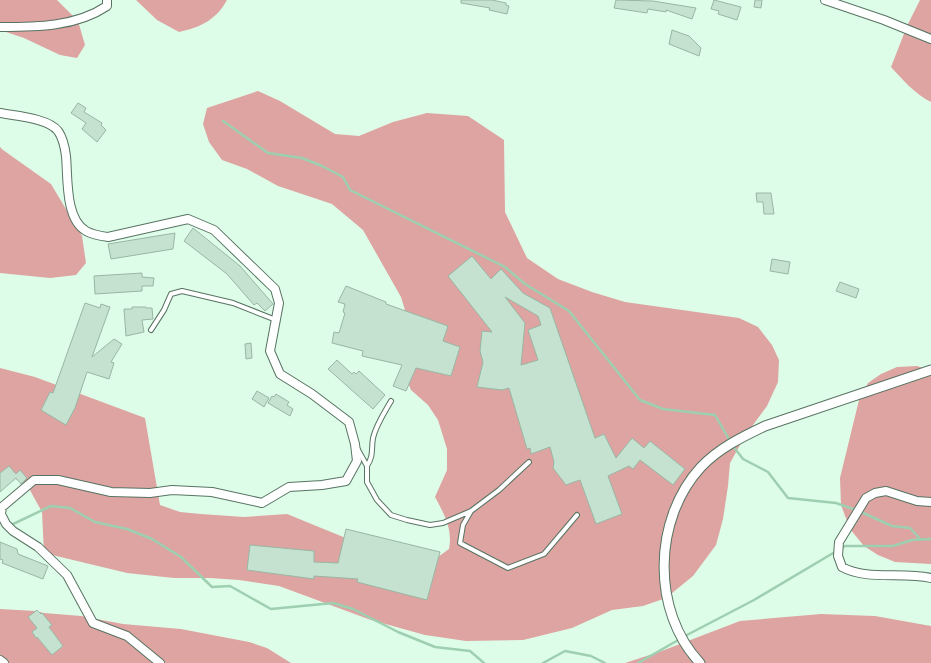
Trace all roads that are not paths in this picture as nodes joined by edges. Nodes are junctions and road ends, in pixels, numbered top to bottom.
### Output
1 (107, 0) edge
2 (825, 0) edge
3 (0, 26) edge
4 (931, 39) edge
5 (0, 113) edge
6 (276, 320) junction
7 (151, 330) dead end
8 (931, 370) edge
9 (391, 401) dead end
10 (355, 444) junction
11 (529, 462) dead end
12 (367, 466) junction
13 (931, 502) edge
14 (471, 511) junction
15 (576, 515) dead end
16 (931, 578) edge
17 (0, 660) edge
18 (4, 663) edge
19 (160, 663) edge
20 (700, 663) edge

1 - 3 street
2 - 4 street
5 - 6 street
6 - 7 lane
6 - 10 street
8 - 20 street
9 - 12 lane
10 - 12 lane
10 - 19 street
11 - 14 lane
12 - 14 lane
13 - 16 street
14 - 15 lane
17 - 18 street

